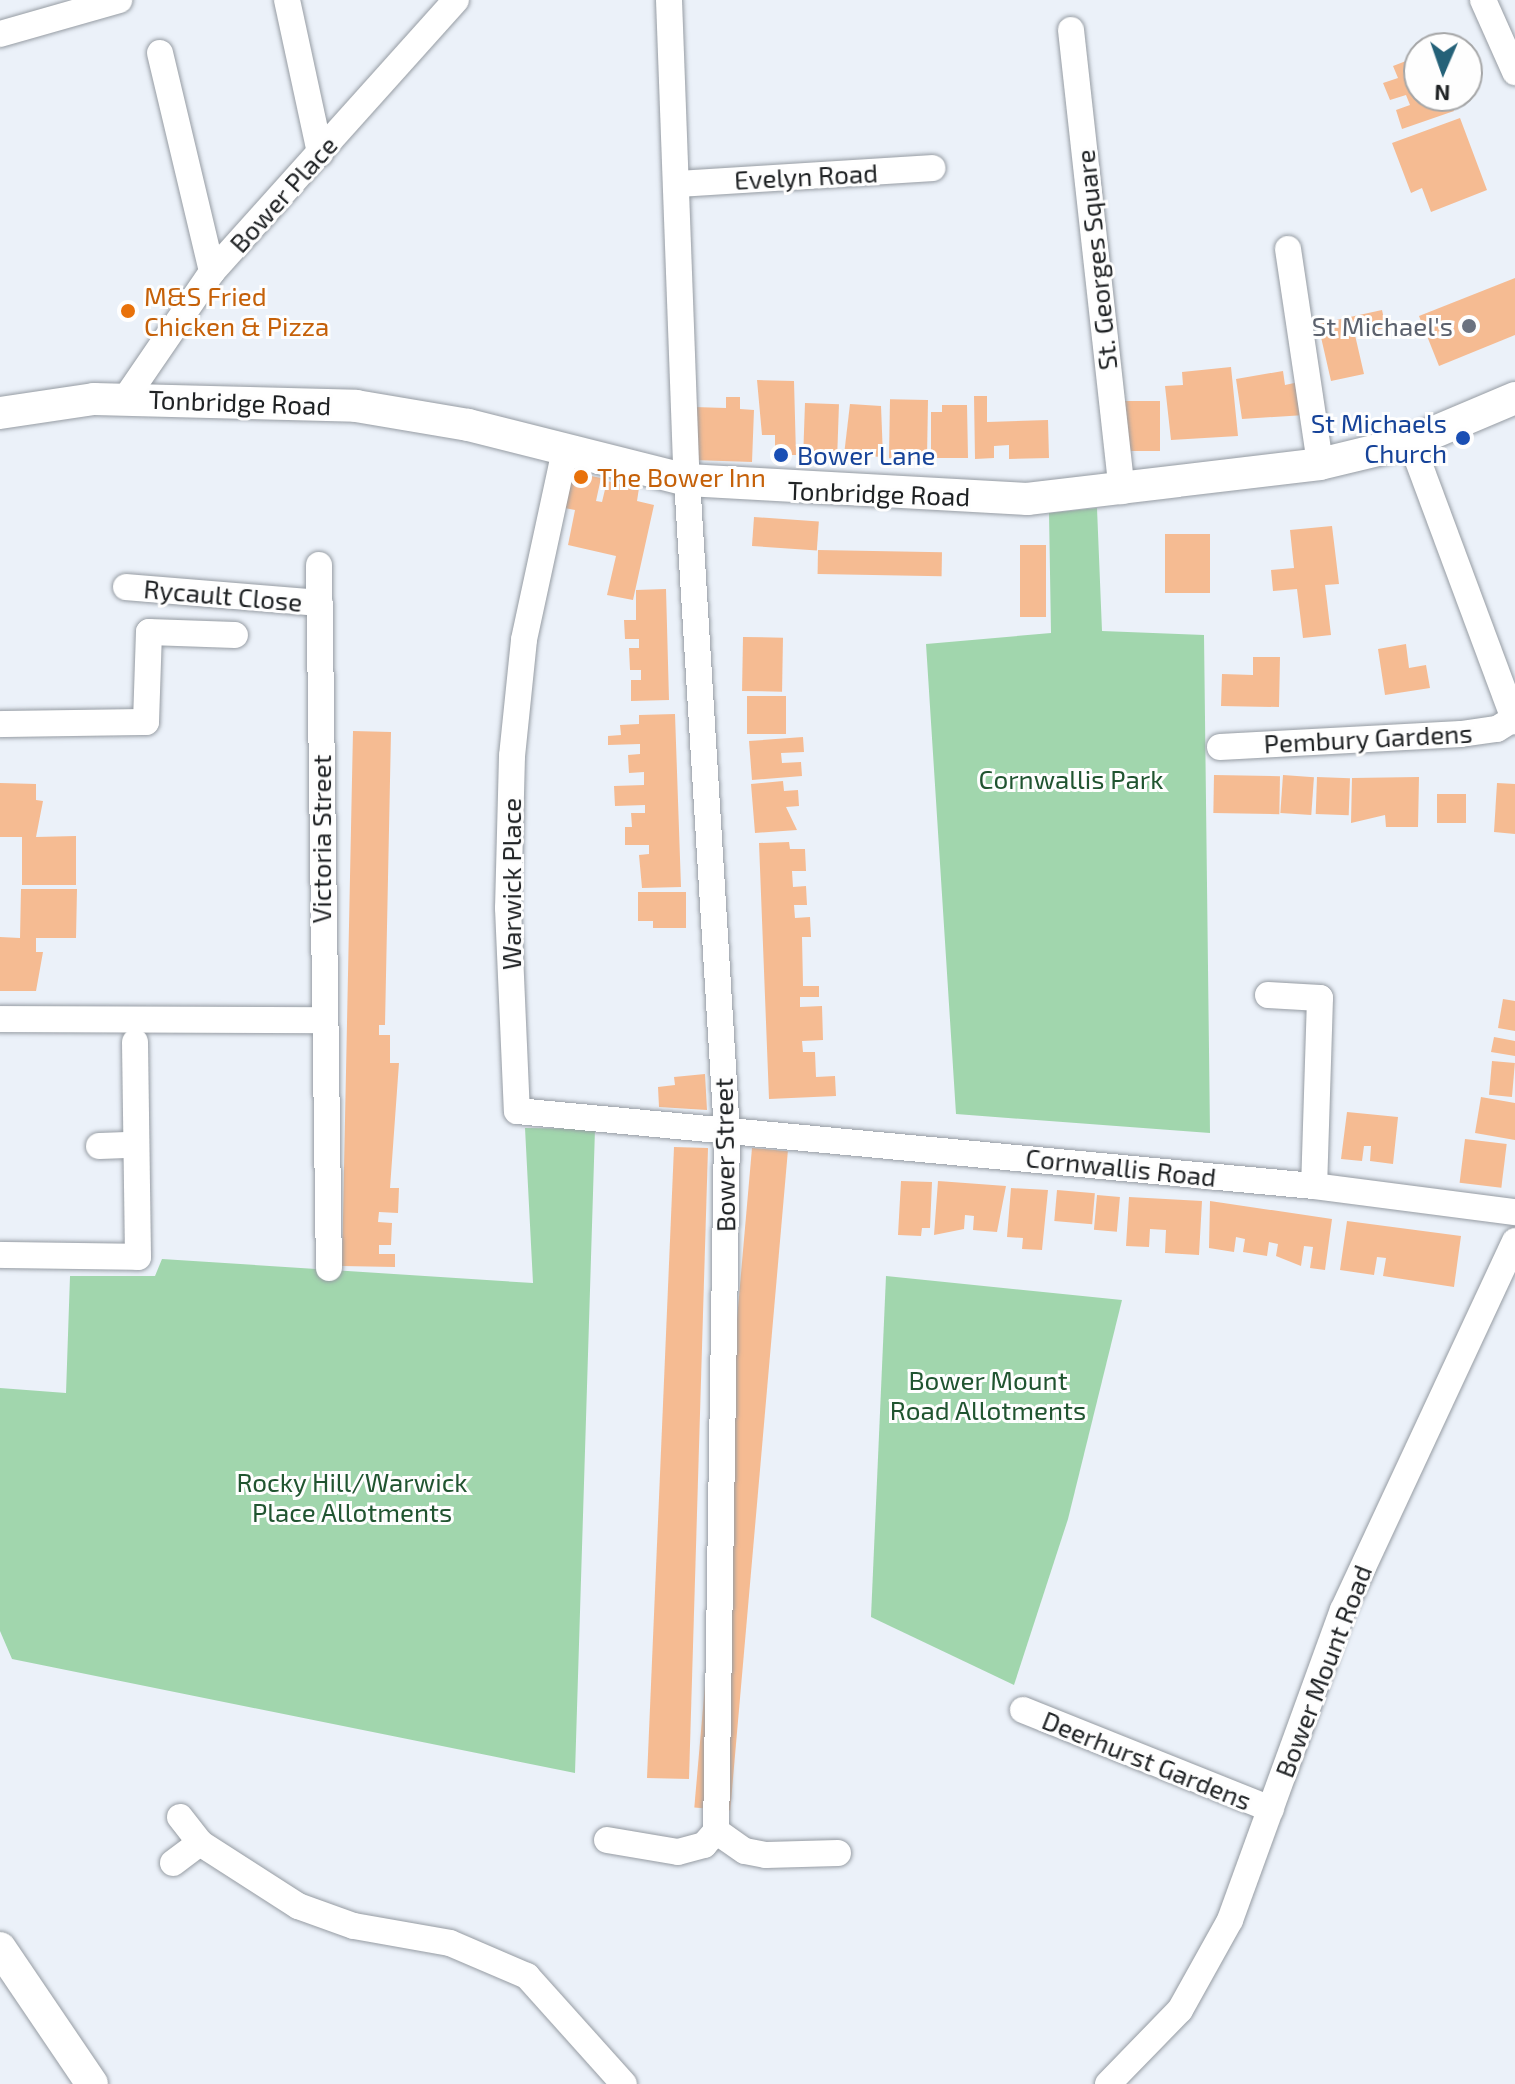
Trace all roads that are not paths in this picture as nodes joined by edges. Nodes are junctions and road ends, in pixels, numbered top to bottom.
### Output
1 (119, 0) edge
2 (287, 0) edge
3 (456, 0) edge
4 (669, 0) edge
5 (1483, 0) edge
6 (1071, 30) dead end
7 (0, 34) edge
8 (160, 53) dead end
9 (1515, 72) edge
10 (320, 153) junction
11 (932, 168) dead end
12 (679, 184) junction
13 (1288, 249) dead end
14 (212, 272) junction
15 (1515, 398) edge
16 (125, 399) junction
17 (0, 413) edge
18 (1411, 442) junction
19 (565, 450) junction
20 (1320, 464) junction
21 (687, 480) junction
22 (1122, 491) junction
23 (319, 565) dead end
24 (126, 587) dead end
25 (319, 603) junction
26 (235, 635) dead end
27 (319, 657) joint
28 (1514, 720) edge
29 (0, 724) edge
30 (1220, 747) dead end
31 (1268, 995) dead end
32 (0, 1019) edge
33 (322, 1020) junction
34 (135, 1042) dead end
35 (727, 1133) junction
36 (134, 1145) junction
37 (99, 1146) dead end
38 (1314, 1186) junction
39 (1515, 1212) edge
40 (1515, 1241) edge
41 (0, 1255) edge
42 (329, 1268) dead end
43 (1023, 1710) dead end
44 (1271, 1809) junction
45 (180, 1817) dead end
46 (716, 1831) junction
47 (607, 1840) dead end
48 (200, 1843) junction
49 (838, 1853) dead end
50 (173, 1863) dead end
51 (0, 1948) edge
52 (92, 2084) edge
53 (624, 2084) edge
54 (1108, 2084) edge

1 - 7 street
2 - 10 street
3 - 10 street, Bower Place
4 - 12 street
5 - 9 street
6 - 22 street, St. Georges Square
8 - 14 street
10 - 14 street, Bower Place
11 - 12 street, Evelyn Road
12 - 21 street
13 - 20 street
14 - 16 street, Bower Place
15 - 18 main road, Tonbridge Road
16 - 17 main road, Tonbridge Road
16 - 19 main road, Tonbridge Road
18 - 20 main road, Tonbridge Road
18 - 28 street
19 - 21 main road, Tonbridge Road
19 - 35 street, Warwick Place
20 - 22 main road, Tonbridge Road
21 - 22 main road, Tonbridge Road
21 - 35 street, Bower Street
23 - 25 street, Rycault Close
24 - 25 street, Rycault Close
25 - 27 street, Rycault Close
26 - 29 street
27 - 33 street, Victoria Street
28 - 30 street, Pembury Gardens
31 - 38 street
32 - 33 street
33 - 42 street, Victoria Street
34 - 36 street
35 - 38 street, Cornwallis Road
35 - 46 street, Bower Street
36 - 37 street
36 - 41 street
38 - 39 street, Cornwallis Road
40 - 44 street, Bower Mount Road
43 - 44 street, Deerhurst Gardens
44 - 54 street, Bower Mount Road
45 - 48 street
46 - 47 street
46 - 49 street
48 - 50 street
48 - 53 street
51 - 52 main road

